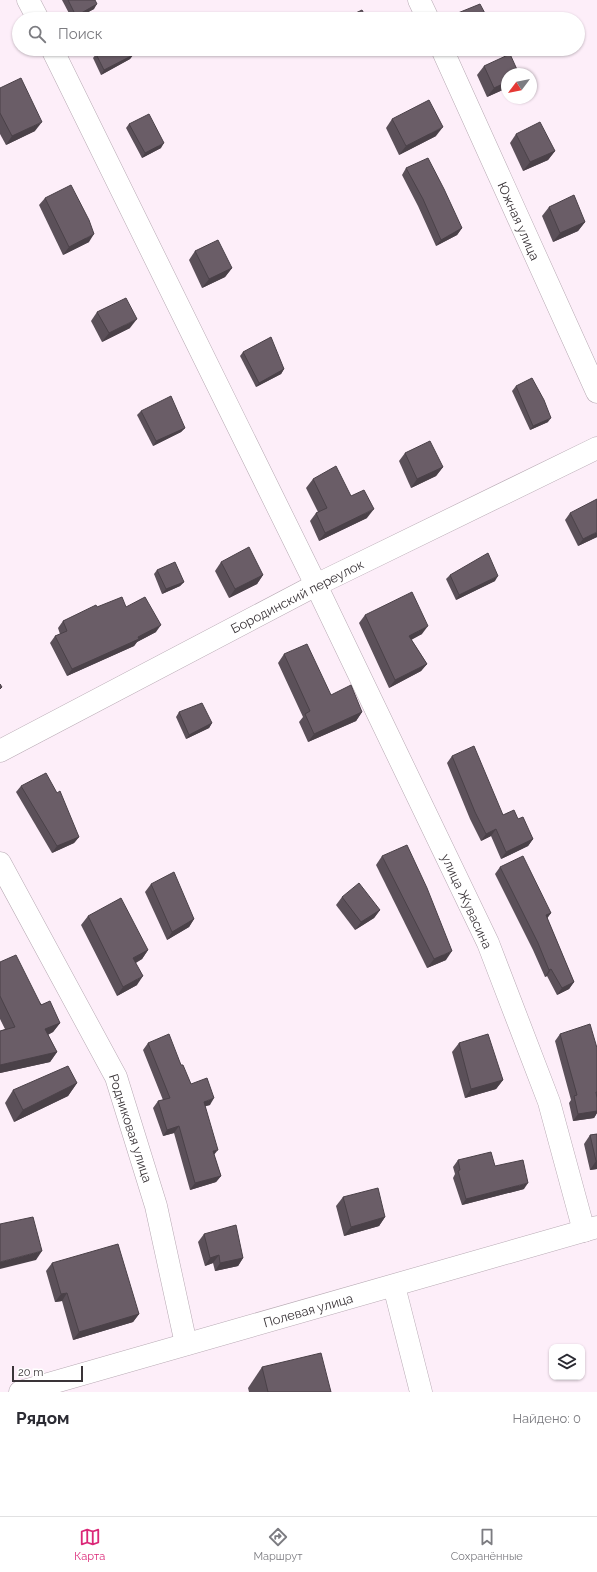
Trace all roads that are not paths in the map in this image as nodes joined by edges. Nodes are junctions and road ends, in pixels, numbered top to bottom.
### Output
1 (28, 0) edge
2 (419, 0) edge
3 (34, 12) edge
4 (425, 12) edge
5 (55, 56) edge
6 (445, 56) edge
7 (597, 392) edge
8 (597, 448) edge
9 (316, 585) junction
10 (0, 750) edge
11 (0, 863) edge
12 (590, 1229) edge
13 (394, 1286) junction
14 (186, 1344) junction
15 (20, 1392) edge
16 (421, 1392) edge

1 - 3 street
2 - 4 street
5 - 9 street, улица Жувасина
6 - 7 street, Южная улица
8 - 9 street, Бородинский переулок
9 - 10 street, Бородинский переулок
9 - 12 street, улица Жувасина
11 - 14 street, Родниковая улица
12 - 13 street, Полевая улица
13 - 14 street, Полевая улица
13 - 16 street
14 - 15 street, Полевая улица

